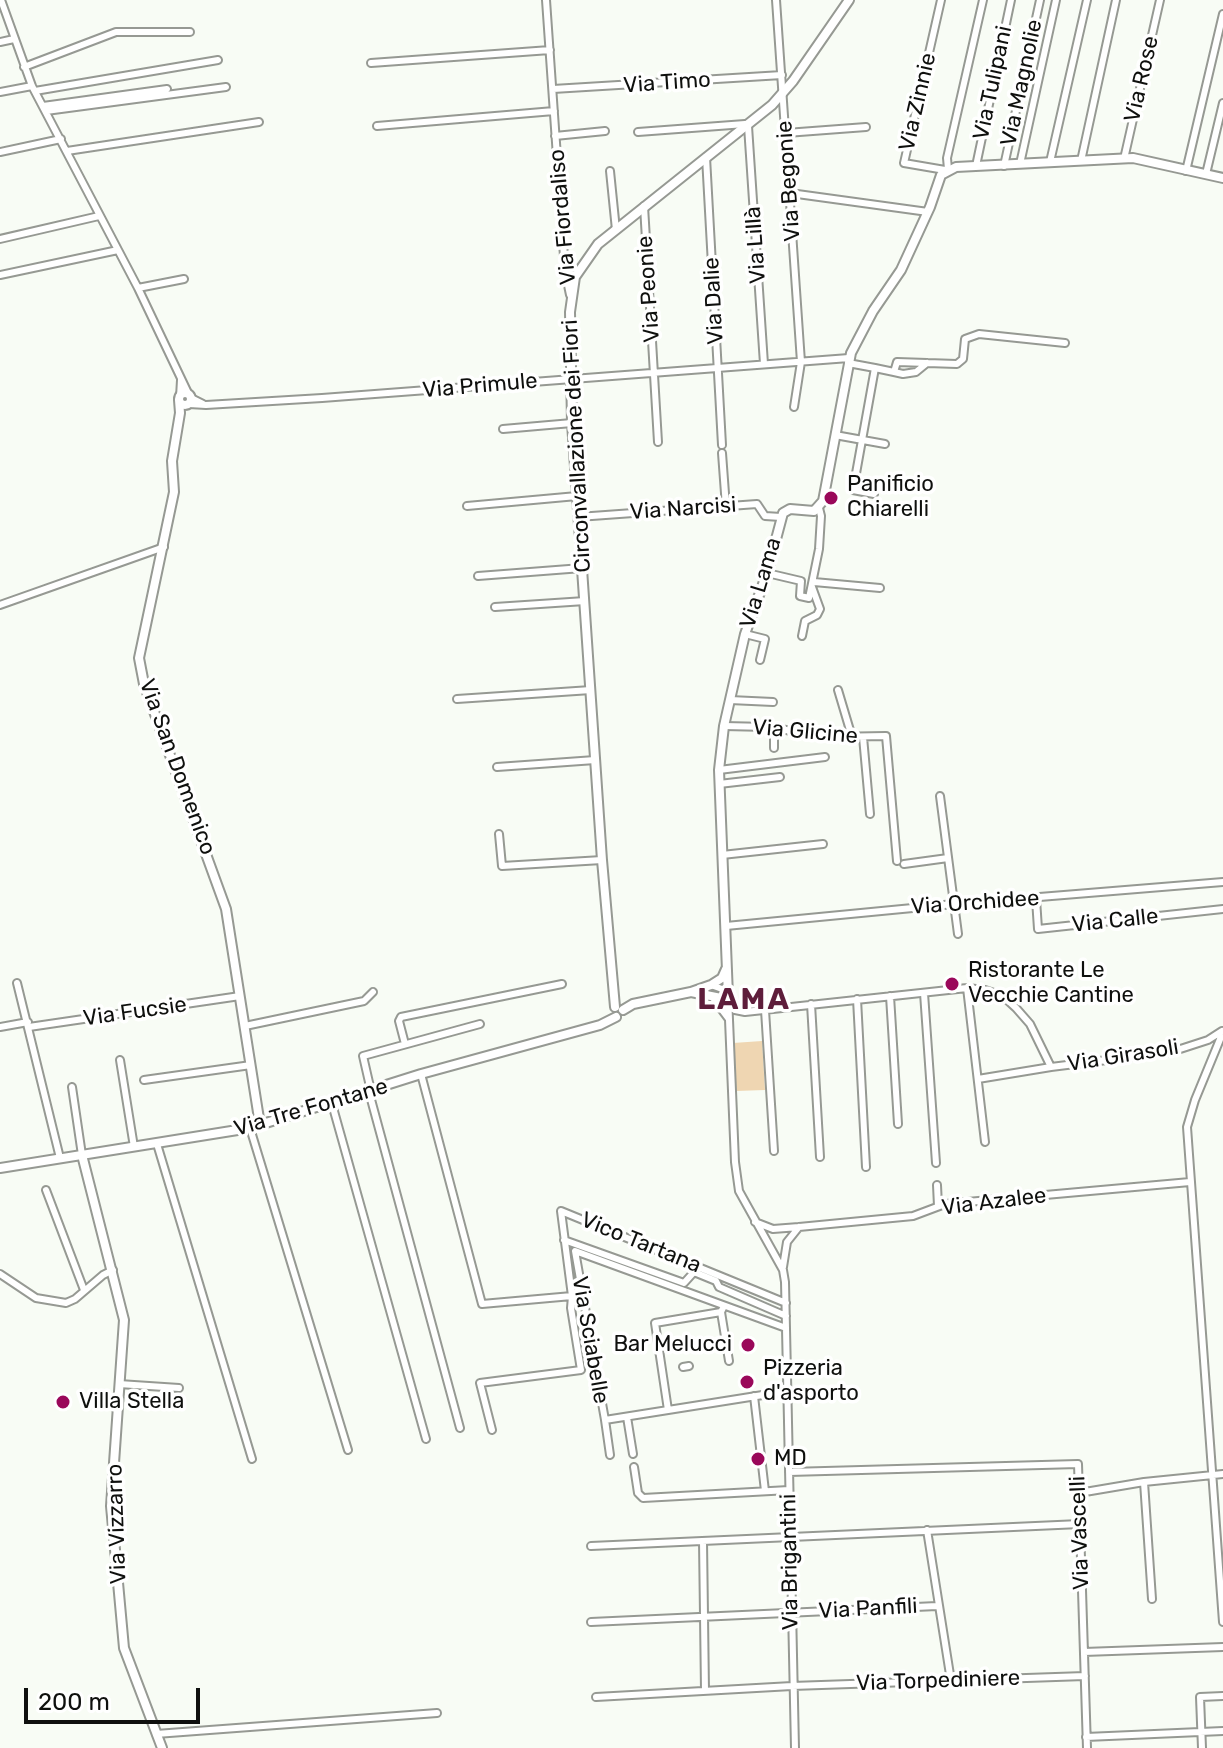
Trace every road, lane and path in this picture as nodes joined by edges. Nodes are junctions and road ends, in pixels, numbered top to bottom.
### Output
1 (1, 0) edge
2 (546, 0) edge
3 (776, 0) edge
4 (849, 0) edge
5 (941, 0) edge
6 (983, 0) edge
7 (1011, 0) edge
8 (1040, 0) edge
9 (1056, 0) edge
10 (1087, 0) edge
11 (1116, 0) edge
12 (1160, 0) edge
13 (1223, 14) edge
14 (190, 32) dead end
15 (14, 39) junction
16 (0, 42) edge
17 (550, 50) junction
18 (218, 60) dead end
19 (371, 63) dead end
20 (24, 67) junction
21 (782, 75) junction
22 (226, 87) dead end
23 (34, 89) junction
24 (167, 89) dead end
25 (553, 89) junction
26 (0, 92) edge
27 (783, 94) junction
28 (1223, 103) edge
29 (44, 108) junction
30 (554, 111) junction
31 (259, 122) dead end
32 (377, 126) dead end
33 (748, 126) junction
34 (866, 127) dead end
35 (605, 131) dead end
36 (638, 132) dead end
37 (786, 133) junction
38 (555, 136) junction
39 (61, 139) junction
40 (67, 151) junction
41 (0, 152) edge
42 (706, 157) junction
43 (1124, 159) junction
44 (1081, 161) junction
45 (1050, 162) junction
46 (1020, 164) junction
47 (976, 166) junction
48 (1004, 166) junction
49 (947, 170) junction
50 (610, 171) dead end
51 (1186, 171) junction
52 (1206, 174) junction
53 (1223, 178) edge
54 (790, 193) junction
55 (644, 206) junction
56 (928, 212) junction
57 (99, 216) junction
58 (616, 230) junction
59 (0, 239) edge
60 (118, 250) junction
61 (0, 275) edge
62 (184, 279) dead end
63 (138, 288) junction
64 (571, 298) junction
65 (1065, 343) dead end
66 (849, 360) junction
67 (801, 362) junction
68 (764, 364) junction
69 (718, 367) junction
70 (875, 368) junction
71 (654, 371) junction
72 (573, 378) junction
73 (186, 399) junction
74 (794, 407) dead end
75 (572, 423) junction
76 (503, 429) dead end
77 (835, 435) junction
78 (862, 440) junction
79 (658, 442) dead end
80 (885, 444) dead end
81 (874, 494) dead end
82 (577, 496) junction
83 (467, 506) dead end
84 (726, 507) junction
85 (819, 508) junction
86 (578, 517) junction
87 (781, 517) junction
88 (164, 547) junction
89 (582, 568) junction
90 (767, 573) junction
91 (478, 576) dead end
92 (813, 584) junction
93 (880, 588) dead end
94 (585, 601) junction
95 (0, 605) edge
96 (495, 607) dead end
97 (745, 634) junction
98 (802, 636) dead end
99 (760, 660) dead end
100 (591, 690) junction
101 (838, 690) dead end
102 (457, 699) dead end
103 (730, 700) junction
104 (773, 702) dead end
105 (724, 726) junction
106 (774, 729) junction
107 (852, 737) junction
108 (863, 737) junction
109 (774, 748) dead end
110 (825, 757) dead end
111 (595, 760) junction
112 (497, 767) dead end
113 (719, 770) junction
114 (780, 777) dead end
115 (719, 784) junction
116 (940, 796) dead end
117 (870, 814) dead end
118 (499, 834) dead end
119 (823, 844) dead end
120 (722, 855) junction
121 (948, 858) junction
122 (602, 860) junction
123 (1223, 882) edge
124 (1036, 899) junction
125 (954, 904) junction
126 (1223, 909) edge
127 (726, 926) junction
128 (958, 934) dead end
129 (728, 961) junction
130 (17, 983) dead end
131 (562, 984) dead end
132 (711, 985) junction
133 (967, 988) junction
134 (373, 992) dead end
135 (691, 992) junction
136 (924, 993) junction
137 (240, 996) junction
138 (890, 996) junction
139 (722, 998) junction
140 (857, 999) junction
141 (811, 1004) junction
142 (765, 1010) junction
143 (618, 1011) junction
144 (728, 1019) junction
145 (480, 1024) dead end
146 (28, 1025) junction
147 (245, 1026) junction
148 (0, 1027) edge
149 (1223, 1031) edge
150 (405, 1044) junction
151 (120, 1060) dead end
152 (251, 1065) junction
153 (1051, 1067) junction
154 (421, 1074) junction
155 (978, 1079) junction
156 (144, 1080) dead end
157 (72, 1087) dead end
158 (370, 1092) junction
159 (332, 1104) junction
160 (898, 1124) dead end
161 (255, 1127) junction
162 (985, 1142) dead end
163 (157, 1144) junction
164 (134, 1147) junction
165 (774, 1151) dead end
166 (82, 1155) junction
167 (820, 1157) dead end
168 (60, 1158) junction
169 (936, 1163) dead end
170 (866, 1167) dead end
171 (0, 1168) edge
172 (1190, 1182) junction
173 (937, 1185) dead end
174 (46, 1190) dead end
175 (938, 1206) junction
176 (755, 1222) junction
177 (799, 1227) junction
178 (773, 1229) junction
179 (764, 1237) junction
180 (564, 1240) junction
181 (787, 1242) junction
182 (772, 1250) junction
183 (113, 1270) junction
184 (783, 1270) junction
185 (0, 1274) edge
186 (84, 1290) junction
187 (572, 1296) junction
188 (786, 1303) junction
189 (722, 1309) junction
190 (786, 1316) junction
191 (786, 1328) junction
192 (729, 1361) dead end
193 (673, 1369) dead end
194 (662, 1371) junction
195 (119, 1384) junction
196 (179, 1388) dead end
197 (788, 1391) junction
198 (754, 1396) junction
199 (668, 1410) junction
200 (627, 1417) junction
201 (605, 1420) junction
202 (460, 1428) dead end
203 (492, 1430) dead end
204 (426, 1439) dead end
205 (348, 1450) dead end
206 (633, 1454) dead end
207 (610, 1455) dead end
208 (252, 1459) dead end
209 (634, 1467) dead end
210 (789, 1472) junction
211 (1223, 1474) edge
212 (1212, 1475) junction
213 (1144, 1482) junction
214 (789, 1490) junction
215 (765, 1491) junction
216 (1079, 1493) junction
217 (1080, 1524) junction
218 (927, 1530) junction
219 (790, 1536) junction
220 (703, 1541) junction
221 (591, 1546) dead end
222 (1152, 1599) dead end
223 (937, 1606) junction
224 (791, 1612) junction
225 (703, 1616) junction
226 (591, 1622) dead end
227 (1223, 1622) edge
228 (1223, 1647) edge
229 (1084, 1652) junction
230 (1085, 1676) junction
231 (951, 1681) junction
232 (792, 1686) junction
233 (705, 1691) junction
234 (1223, 1696) edge
235 (596, 1697) dead end
236 (437, 1713) dead end
237 (1223, 1731) edge
238 (1201, 1732) junction
239 (156, 1734) junction
240 (1086, 1737) junction
241 (162, 1748) edge
242 (795, 1748) edge
243 (1087, 1748) edge
244 (1202, 1748) edge

1 - 15 street
2 - 17 street, Via Fiordaliso
3 - 21 street, Via Begonie
4 - 27 street, Circonvallazione dei Fiori
5 - 49 street, Via Zinnie
6 - 49 street
7 - 47 street, Via Tulipani
8 - 48 street, Via Magnolie
9 - 46 street
10 - 45 street
11 - 44 street
12 - 43 street, Via Rose
13 - 51 street
14 - 20 street
15 - 16 street
15 - 20 street
17 - 19 street
17 - 25 street, Via Fiordaliso
18 - 23 street
20 - 23 street
21 - 25 street, Via Timo
21 - 27 street, Via Begonie
22 - 29 street
23 - 26 street
23 - 29 street
24 - 29 street
25 - 30 street, Via Fiordaliso
27 - 33 street, Circonvallazione dei Fiori
27 - 37 street, Via Begonie
28 - 52 street
29 - 39 street
30 - 32 street
30 - 38 street, Via Fiordaliso
31 - 40 street
33 - 36 street
33 - 42 street, Circonvallazione dei Fiori
33 - 68 street, Via Lillà
34 - 37 street
35 - 38 street, Via Fiordaliso
37 - 54 street, Via Begonie
38 - 64 street, Via Fiordaliso
39 - 40 street
39 - 41 street
40 - 57 street
42 - 55 street, Circonvallazione dei Fiori
42 - 69 street, Via Dalie
43 - 44 street
43 - 51 street
44 - 45 street
45 - 46 street
46 - 48 street
47 - 48 street
47 - 49 street
49 - 56 street
50 - 58 street
51 - 52 street
52 - 53 street
54 - 56 street
54 - 67 street, Via Begonie
55 - 58 street, Circonvallazione dei Fiori
55 - 71 street, Via Peonie
56 - 66 street
57 - 59 street
57 - 60 street
58 - 64 street, Circonvallazione dei Fiori
60 - 61 street
60 - 63 street
62 - 63 street
63 - 73 street
64 - 72 street, Circonvallazione dei Fiori
65 - 70 street, Via Primule
66 - 67 street, Via Primule
66 - 70 street, Via Primule
66 - 77 street
67 - 68 street, Via Primule
67 - 74 street, Via Begonie
68 - 69 street, Via Primule
69 - 71 street, Via Primule
69 - 84 street, Via Dalie
70 - 78 street
71 - 72 street, Via Primule
71 - 79 street, Via Peonie
72 - 73 street, Via Primule
72 - 75 street, Circonvallazione dei Fiori
73 - 88 street, Via San Domenico
75 - 76 street
75 - 82 street, Circonvallazione dei Fiori
77 - 78 street
77 - 85 street
78 - 80 street
78 - 81 street
82 - 83 street
82 - 86 street, Circonvallazione dei Fiori
84 - 86 street, Via Narcisi
84 - 87 street, Via Narcisi
85 - 87 street, Via Lama
85 - 92 street
86 - 89 street, Circonvallazione dei Fiori
87 - 90 street, Via Lama
88 - 95 street
88 - 137 street, Via San Domenico
89 - 91 street
89 - 94 street, Circonvallazione dei Fiori
90 - 92 street
90 - 97 street, Via Lama
92 - 93 street
92 - 98 street
94 - 96 street
94 - 100 street, Circonvallazione dei Fiori
97 - 99 street
97 - 103 street, Via Lama
100 - 102 street
100 - 111 street, Circonvallazione dei Fiori
101 - 107 street
103 - 104 street
103 - 105 street, Via Lama
105 - 106 street, Via Glicine
105 - 113 street, Via Lama
106 - 107 street, Via Glicine
106 - 109 street
107 - 108 street, Via Glicine
108 - 117 street
108 - 121 street, Via Glicine
110 - 113 street
111 - 112 street
111 - 122 street, Circonvallazione dei Fiori
113 - 115 street, Via Lama
114 - 115 street
115 - 120 street, Via Lama
116 - 121 street
118 - 122 street
119 - 120 street
120 - 127 street, Via Lama
121 - 125 street
122 - 143 street, Circonvallazione dei Fiori
123 - 124 street, Via Orchidee
124 - 125 street, Via Orchidee
124 - 126 street, Via Calle
125 - 127 street, Via Orchidee
125 - 128 street
127 - 129 street, Via Lama
129 - 132 street
129 - 139 street, Via Lama
130 - 146 street
131 - 150 street
132 - 135 street, Via Tre Fontane
132 - 139 street
133 - 136 street, Via Girasoli
133 - 153 street, Via Girasoli
133 - 155 street
134 - 147 street
135 - 139 street
135 - 143 street, Via Tre Fontane
136 - 138 street, Via Girasoli
136 - 169 street
137 - 146 street, Via Fucsie
137 - 147 street, Via San Domenico
138 - 140 street, Via Girasoli
138 - 160 street
139 - 142 street, Via Girasoli
139 - 144 street, Via Brigantini
139 - 144 street
140 - 141 street, Via Girasoli
140 - 170 street
141 - 142 street, Via Girasoli
141 - 167 street
142 - 165 street
143 - 154 street, Via Tre Fontane
144 - 176 street, Via Brigantini
145 - 150 street
146 - 148 street, Via Fucsie
146 - 168 street
147 - 152 street, Via San Domenico
149 - 153 street, Via Girasoli
149 - 172 street
150 - 158 street
151 - 164 street
152 - 156 street
152 - 161 street, Via San Domenico
153 - 155 street
154 - 158 street, Via Tre Fontane
154 - 187 street
155 - 162 street
157 - 166 street
158 - 159 street, Via Tre Fontane
158 - 202 street
159 - 161 street, Via Tre Fontane
159 - 204 street
161 - 163 street, Via Tre Fontane
161 - 205 street
163 - 164 street, Via Tre Fontane
163 - 208 street
164 - 166 street, Via Tre Fontane
166 - 168 street, Via Tre Fontane
166 - 183 street, Via Vizzarro
168 - 171 street, Via Tre Fontane
172 - 175 street, Via Azalee
172 - 212 street
173 - 175 street
174 - 186 street
175 - 177 street, Via Azalee
176 - 178 street, Via Azalee
176 - 179 street, Via Brigantini
177 - 178 street, Via Azalee
177 - 181 street
178 - 179 street
179 - 182 street, Via Brigantini
180 - 187 street, Vico Tartana
180 - 188 street, Vico Tartana
180 - 190 street, Via Sciabelle
181 - 182 street
181 - 184 street
182 - 184 street, Via Brigantini
183 - 186 street
183 - 195 street, Via Vizzarro
184 - 188 street, Via Brigantini
185 - 186 street
187 - 203 street, Vico Tartana
188 - 190 street, Via Brigantini
189 - 191 street, Via Sciabelle
189 - 192 street
189 - 194 street
189 - 201 street, Via Sciabelle
190 - 191 street, Via Brigantini
191 - 197 street, Via Brigantini
193 - 194 street
194 - 199 street
195 - 196 street
195 - 239 street, Via Vizzarro
197 - 198 street, Via Sciabelle
197 - 210 street, Via Brigantini
198 - 199 street, Via Sciabelle
198 - 215 street
199 - 200 street, Via Sciabelle
200 - 201 street, Via Sciabelle
200 - 206 street
201 - 207 street
209 - 215 street
210 - 214 street, Via Brigantini
210 - 216 street, Via Vascelli
211 - 212 street
212 - 213 street
212 - 227 street
213 - 216 street
213 - 222 street
214 - 215 street
214 - 219 street, Via Brigantini
216 - 217 street, Via Vascelli
217 - 218 street
217 - 229 street, Via Vascelli
218 - 219 street
218 - 223 street
219 - 220 street
219 - 224 street, Via Brigantini
220 - 221 street
220 - 225 street
223 - 224 street, Via Panfili
223 - 231 street
224 - 225 street, Via Panfili
224 - 232 street, Via Brigantini
225 - 226 street, Via Panfili
225 - 233 street
228 - 229 street
229 - 230 street, Via Vascelli
230 - 231 street, Via Torpediniere
230 - 240 street, Via Vascelli
231 - 232 street, Via Torpediniere
232 - 233 street, Via Torpediniere
232 - 242 street, Via Brigantini
233 - 235 street, Via Torpediniere
234 - 238 street
236 - 239 street
237 - 238 street
238 - 240 street
238 - 244 street
239 - 241 street, Via Vizzarro
240 - 243 street, Via Vascelli

